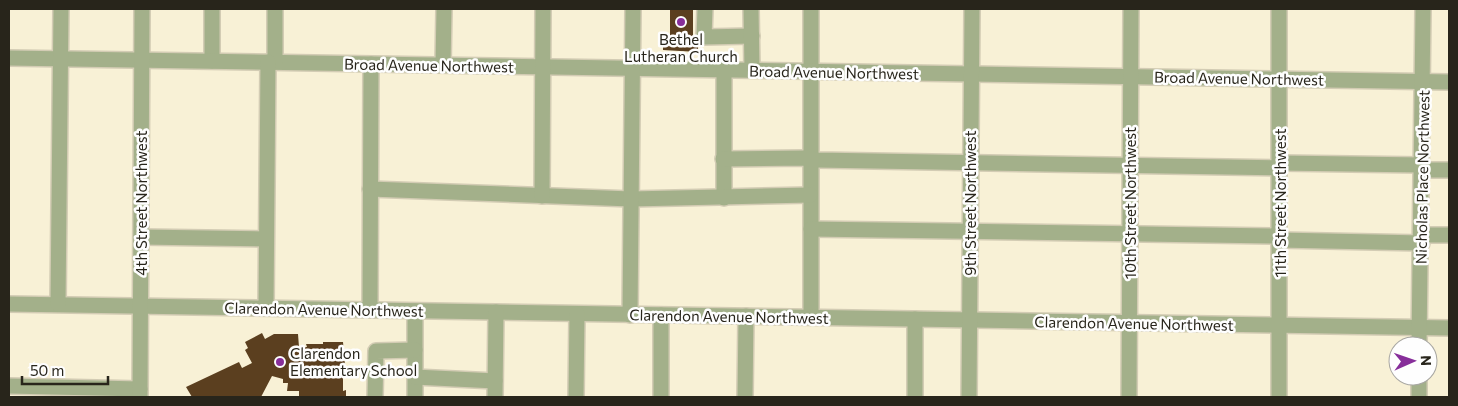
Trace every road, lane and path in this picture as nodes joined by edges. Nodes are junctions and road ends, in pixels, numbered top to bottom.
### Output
1 (61, 9) edge
2 (142, 9) edge
3 (212, 9) edge
4 (276, 9) edge
5 (443, 9) edge
6 (543, 9) edge
7 (633, 9) edge
8 (705, 9) edge
9 (751, 9) edge
10 (810, 9) edge
11 (972, 9) edge
12 (1131, 9) edge
13 (1279, 9) edge
14 (1423, 9) edge
15 (752, 36) junction
16 (9, 58) edge
17 (60, 59) junction
18 (142, 60) junction
19 (212, 61) junction
20 (271, 62) junction
21 (372, 64) junction
22 (443, 65) junction
23 (543, 67) junction
24 (633, 68) junction
25 (724, 70) junction
26 (752, 70) junction
27 (810, 71) junction
28 (970, 74) junction
29 (1130, 76) junction
30 (1279, 79) junction
31 (1423, 81) junction
32 (1449, 82) edge
33 (723, 159) junction
34 (810, 159) junction
35 (970, 164) junction
36 (1130, 165) junction
37 (1280, 165) junction
38 (1422, 167) junction
39 (1449, 170) edge
40 (370, 189) junction
41 (810, 195) junction
42 (542, 196) junction
43 (724, 198) junction
44 (631, 199) junction
45 (810, 229) junction
46 (969, 231) junction
47 (1130, 234) junction
48 (1449, 235) edge
49 (141, 237) junction
50 (1280, 238) junction
51 (266, 239) junction
52 (1422, 239) junction
53 (9, 304) edge
54 (58, 304) junction
55 (141, 306) junction
56 (266, 308) junction
57 (370, 310) junction
58 (415, 311) junction
59 (496, 312) junction
60 (577, 314) junction
61 (630, 315) junction
62 (661, 315) junction
63 (746, 316) junction
64 (811, 318) junction
65 (915, 319) junction
66 (970, 320) junction
67 (1130, 323) junction
68 (1279, 325) junction
69 (1420, 327) junction
70 (1449, 328) edge
71 (1420, 336) edge
72 (415, 350) junction
73 (415, 377) junction
74 (495, 381) junction
75 (9, 386) edge
76 (140, 393) edge
77 (375, 397) edge
78 (415, 397) edge
79 (495, 397) edge
80 (576, 397) edge
81 (661, 397) edge
82 (745, 397) edge
83 (915, 397) edge
84 (969, 397) edge
85 (1129, 397) edge
86 (1279, 397) edge

1 - 17 street
2 - 18 street, 4th Street Northwest
3 - 19 street
4 - 20 street
5 - 22 street
6 - 23 street
7 - 24 street
8 - 15 street
9 - 15 street
10 - 27 street
11 - 28 street, 9th Street Northwest
12 - 29 street, 10th Street Northwest
13 - 30 street, 11th Street Northwest
14 - 31 street, Nicholas Place Northwest
15 - 26 street
16 - 17 street, Broad Avenue Northwest
17 - 18 street, Broad Avenue Northwest
17 - 54 street
18 - 19 street, Broad Avenue Northwest
18 - 49 street, 4th Street Northwest
19 - 20 street, Broad Avenue Northwest
20 - 21 street, Broad Avenue Northwest
20 - 51 street
21 - 22 street, Broad Avenue Northwest
21 - 40 street
22 - 23 street, Broad Avenue Northwest
23 - 24 street, Broad Avenue Northwest
23 - 42 street
24 - 25 street, Broad Avenue Northwest
24 - 44 street
25 - 26 street, Broad Avenue Northwest
25 - 33 street
26 - 27 street, Broad Avenue Northwest
27 - 28 street, Broad Avenue Northwest
27 - 34 street
28 - 29 street, Broad Avenue Northwest
28 - 35 street, 9th Street Northwest
29 - 30 street, Broad Avenue Northwest
29 - 36 street, 10th Street Northwest
30 - 31 street, Broad Avenue Northwest
30 - 37 street, 11th Street Northwest
31 - 32 street, Broad Avenue Northwest
31 - 38 street, Nicholas Place Northwest
33 - 34 street
33 - 43 street
34 - 35 street
34 - 41 street
35 - 36 street
35 - 46 street, 9th Street Northwest
36 - 37 street
36 - 47 street, 10th Street Northwest
37 - 38 street
37 - 50 street, 11th Street Northwest
38 - 39 street
38 - 52 street, Nicholas Place Northwest
40 - 42 street
40 - 57 street
41 - 43 street
41 - 45 street
42 - 44 street
43 - 44 street
44 - 61 street
45 - 46 street
45 - 64 street
46 - 47 street
46 - 66 street, 9th Street Northwest
47 - 50 street
47 - 67 street, 10th Street Northwest
48 - 52 street
49 - 51 street
49 - 55 street, 4th Street Northwest
50 - 52 street
50 - 68 street, 11th Street Northwest
51 - 56 street
52 - 69 street, Nicholas Place Northwest
53 - 54 street, Clarendon Avenue Northwest
54 - 55 street, Clarendon Avenue Northwest
55 - 56 street, Clarendon Avenue Northwest
55 - 76 street, 4th Street Northwest
56 - 57 street, Clarendon Avenue Northwest
57 - 58 street, Clarendon Avenue Northwest
58 - 59 street, Clarendon Avenue Northwest
58 - 72 street
59 - 60 street, Clarendon Avenue Northwest
59 - 74 street
60 - 61 street, Clarendon Avenue Northwest
60 - 80 street
61 - 62 street, Clarendon Avenue Northwest
62 - 63 street, Clarendon Avenue Northwest
62 - 81 street
63 - 64 street, Clarendon Avenue Northwest
63 - 82 street
64 - 65 street, Clarendon Avenue Northwest
65 - 66 street, Clarendon Avenue Northwest
65 - 83 street
66 - 67 street, Clarendon Avenue Northwest
66 - 84 street, 9th Street Northwest
67 - 68 street, Clarendon Avenue Northwest
67 - 85 street, 10th Street Northwest
68 - 69 street, Clarendon Avenue Northwest
68 - 86 street, 11th Street Northwest
69 - 70 street, Clarendon Avenue Northwest
69 - 71 street, Nicholas Place Northwest
72 - 73 street
72 - 77 street
73 - 74 street
73 - 78 street
74 - 79 street
75 - 76 street

